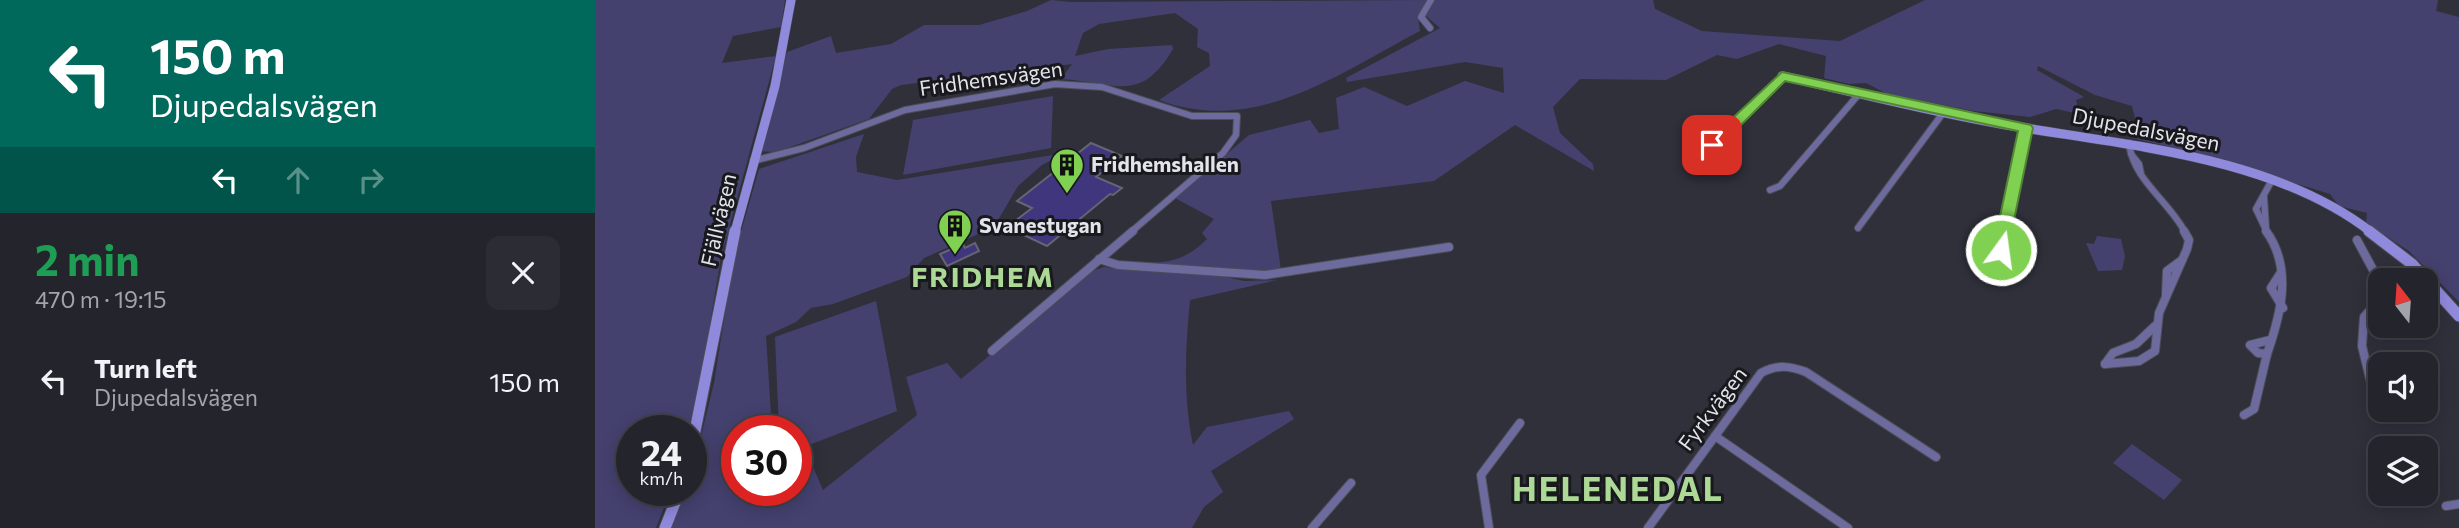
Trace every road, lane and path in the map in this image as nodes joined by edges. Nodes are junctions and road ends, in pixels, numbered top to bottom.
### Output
1 (791, 0) edge
2 (1431, 0) edge
3 (1430, 28) dead end
4 (1782, 76) joint
5 (1859, 93) junction
6 (1943, 113) junction
7 (2026, 128) junction
8 (2129, 143) junction
9 (1698, 159) dead end
10 (753, 161) junction
11 (2272, 180) junction
12 (1770, 190) dead end
13 (1858, 228) dead end
14 (2357, 240) dead end
15 (1449, 247) dead end
16 (1099, 260) junction
17 (2182, 260) junction
18 (1996, 268) dead end
19 (2372, 268) edge
20 (2413, 268) edge
21 (2280, 274) junction
22 (2438, 294) edge
23 (2166, 296) junction
24 (2283, 308) junction
25 (2368, 310) edge
26 (2459, 316) edge
27 (2155, 326) junction
28 (2270, 340) junction
29 (2136, 344) junction
30 (992, 351) dead end
31 (2267, 354) junction
32 (2152, 355) junction
33 (2368, 373) edge
34 (700, 415) edge
35 (2245, 415) dead end
36 (1520, 423) dead end
37 (1715, 436) junction
38 (1936, 457) dead end
39 (1351, 483) dead end
40 (2459, 503) edge
41 (674, 506) edge
42 (2446, 506) dead end
43 (665, 528) edge
44 (1312, 528) edge
45 (1489, 528) edge
46 (1648, 528) edge
47 (1848, 528) edge

1 - 10 street, Fjällvägen
2 - 3 street
4 - 5 street, Djupedalsvägen
4 - 9 street
5 - 6 street, Djupedalsvägen
5 - 12 street
6 - 7 street, Djupedalsvägen
6 - 13 street
7 - 8 street, Djupedalsvägen
7 - 18 street
8 - 11 street, Djupedalsvägen
8 - 17 street
10 - 16 street, Fridhemsvägen
10 - 34 street, Fjällvägen
11 - 20 street, Djupedalsvägen
11 - 21 street
14 - 19 street
15 - 16 street
16 - 30 street
17 - 23 street
17 - 23 street
21 - 24 street
21 - 24 street
22 - 26 street, Djupedalsvägen
23 - 27 street
24 - 28 street
25 - 33 street
27 - 29 street
27 - 32 street
28 - 31 street
28 - 31 street
29 - 32 street
29 - 32 street
31 - 35 street
36 - 45 street
37 - 38 street, Fyrkvägen
37 - 46 street, Fyrkvägen
37 - 47 street
39 - 44 street
40 - 42 street
41 - 43 street

